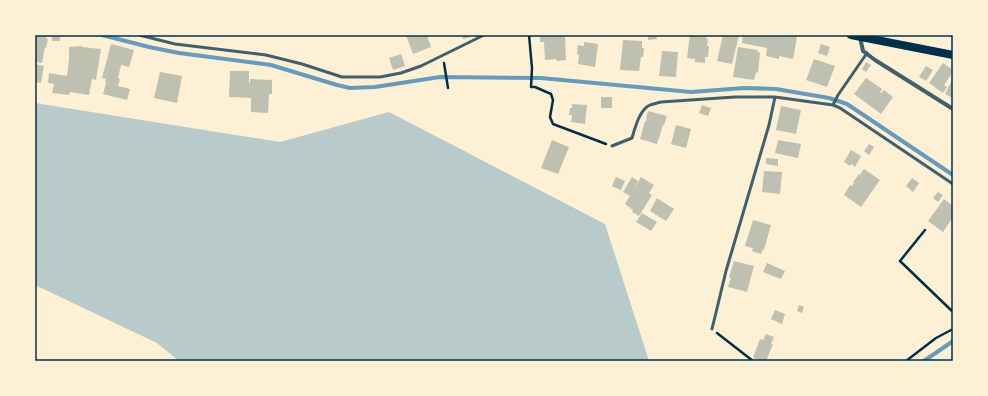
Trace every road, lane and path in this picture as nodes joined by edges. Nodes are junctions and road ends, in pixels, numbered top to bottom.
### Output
1 (140, 35) edge
2 (484, 35) edge
3 (530, 35) edge
4 (850, 35) edge
5 (860, 37) junction
6 (867, 54) junction
7 (953, 55) edge
8 (445, 71) dead end
9 (448, 88) dead end
10 (775, 96) junction
11 (833, 104) junction
12 (953, 109) edge
13 (612, 146) joint
14 (953, 184) edge
15 (925, 230) dead end
16 (953, 312) edge
17 (712, 329) joint
18 (953, 329) edge
19 (753, 361) edge
20 (906, 361) edge

1 - 2 lane
3 - 13 path
4 - 5 main road
5 - 6 street
5 - 7 main road
6 - 11 lane
6 - 12 street
8 - 9 path
10 - 11 lane
10 - 13 lane
10 - 17 lane
11 - 14 lane
15 - 16 path
17 - 19 path
18 - 20 path

